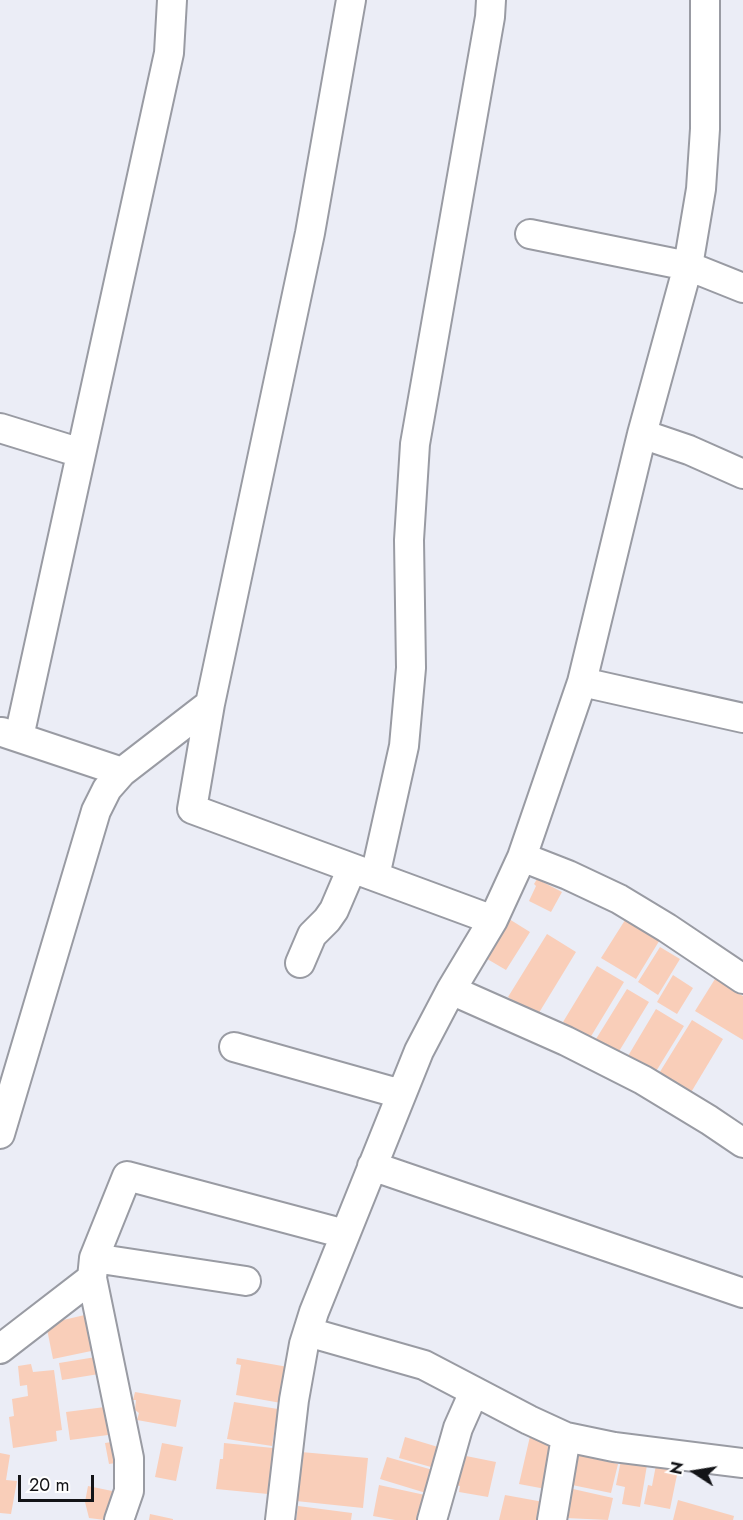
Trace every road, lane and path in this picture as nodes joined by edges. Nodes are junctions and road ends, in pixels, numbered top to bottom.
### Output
1 (172, 0) edge
2 (351, 0) edge
3 (491, 0) edge
4 (705, 0) edge
5 (530, 234) dead end
6 (688, 266) junction
7 (743, 288) edge
8 (0, 428) edge
9 (642, 434) junction
10 (81, 453) junction
11 (743, 474) edge
12 (582, 682) junction
13 (210, 704) junction
14 (743, 718) edge
15 (9, 734) edge
16 (122, 772) junction
17 (522, 857) junction
18 (363, 872) junction
19 (493, 920) junction
20 (300, 963) dead end
21 (743, 979) edge
22 (451, 990) junction
23 (234, 1047) dead end
24 (401, 1094) junction
25 (0, 1134) edge
26 (743, 1143) edge
27 (372, 1166) junction
28 (345, 1234) junction
29 (93, 1268) junction
30 (246, 1281) dead end
31 (743, 1293) edge
32 (308, 1332) junction
33 (0, 1349) edge
34 (474, 1392) junction
35 (566, 1437) junction
36 (743, 1463) edge
37 (119, 1520) edge
38 (280, 1520) edge
39 (432, 1520) edge
40 (552, 1520) edge

1 - 10 street
2 - 13 street
3 - 18 street
4 - 6 street
5 - 6 street
6 - 7 street
6 - 9 street
8 - 10 street
9 - 11 street
9 - 12 street
10 - 15 street
12 - 14 street
12 - 17 street
13 - 16 street
13 - 18 street
15 - 16 street
16 - 25 street
17 - 19 street
17 - 21 street
18 - 19 street
18 - 20 street
19 - 22 street
22 - 24 street
22 - 26 street
23 - 24 street
24 - 27 street
27 - 28 street
27 - 31 street
28 - 29 street
28 - 32 street
29 - 30 street
29 - 33 street
29 - 37 street
32 - 34 street
32 - 38 street
34 - 35 street
34 - 39 street
35 - 36 street
35 - 40 street

